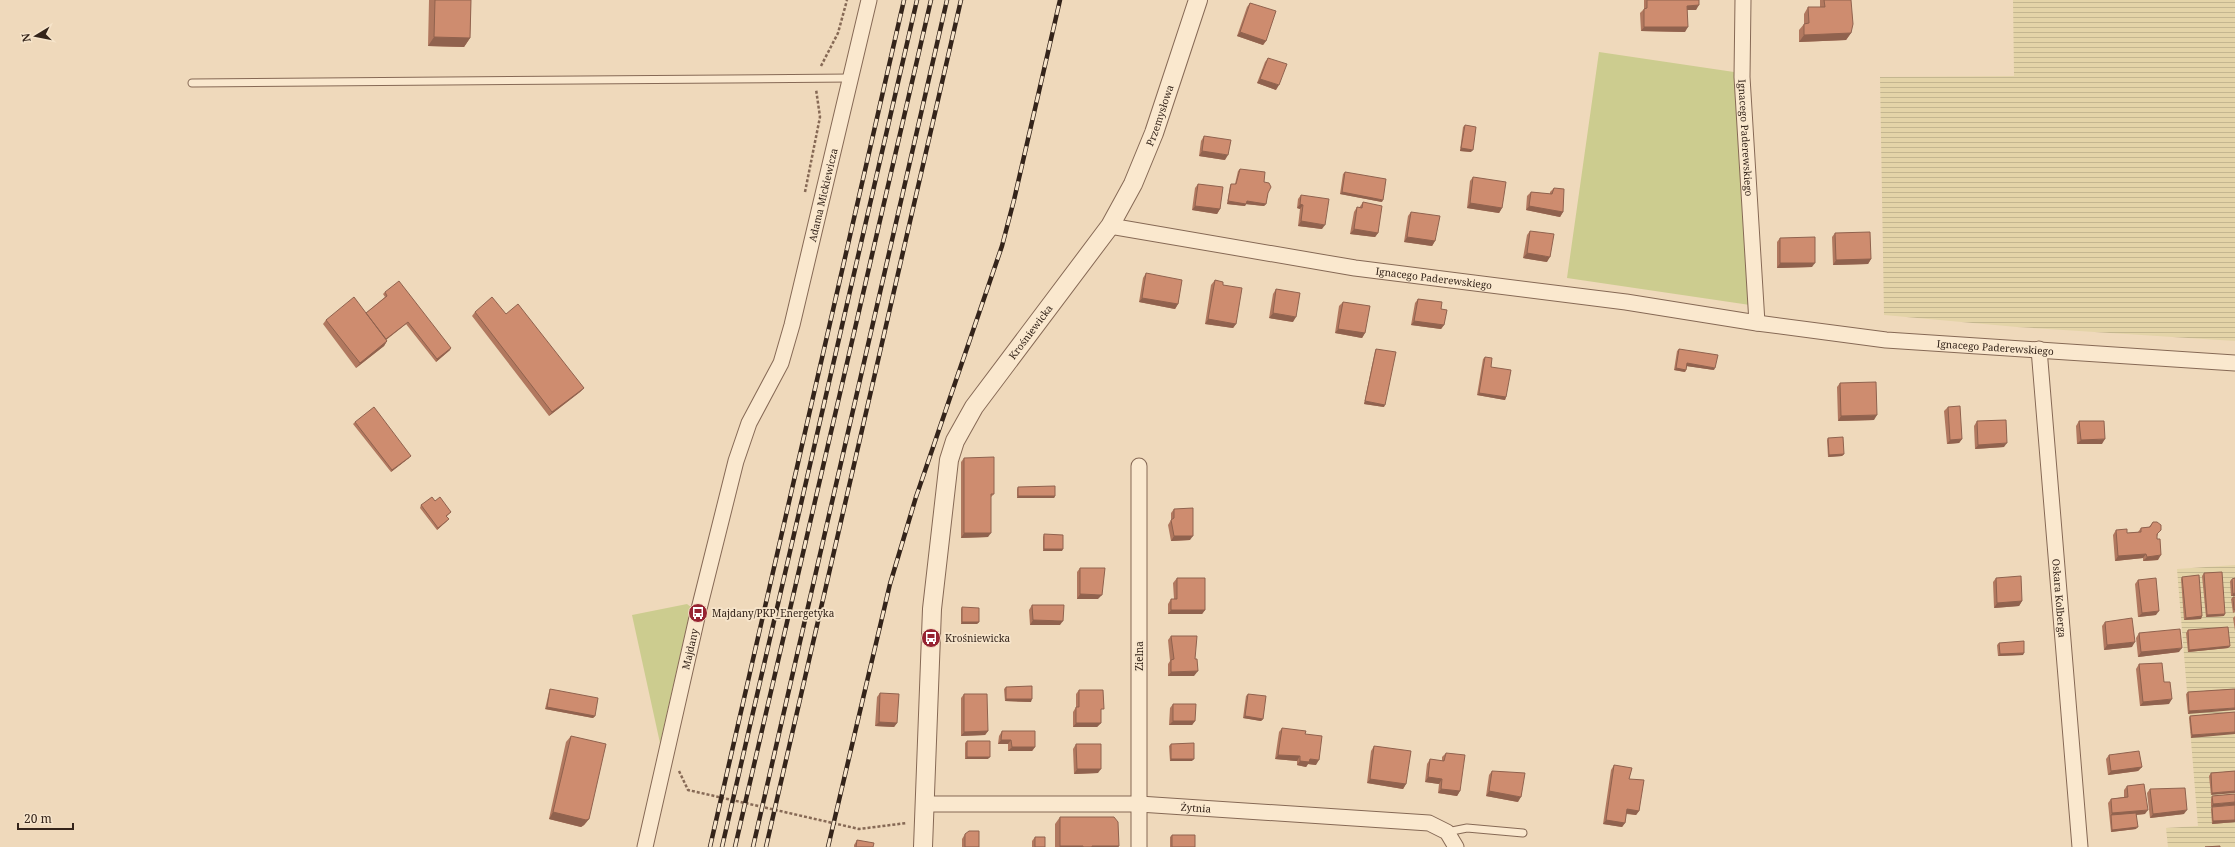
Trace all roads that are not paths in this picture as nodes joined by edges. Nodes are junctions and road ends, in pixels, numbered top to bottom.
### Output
1 (869, 0) edge
2 (1198, 0) edge
3 (1743, 0) edge
4 (851, 78) junction
5 (192, 83) dead end
6 (1110, 226) junction
7 (1757, 323) junction
8 (2039, 349) junction
9 (2235, 363) edge
10 (769, 388) joint
11 (1139, 466) dead end
12 (924, 804) junction
13 (1139, 804) junction
14 (1447, 832) junction
15 (1523, 833) dead end
16 (645, 847) edge
17 (923, 847) edge
18 (1139, 847) edge
19 (1456, 847) edge
20 (2080, 847) edge

1 - 4 street, Adama Mickiewicza
2 - 6 street, Przemysłowa
3 - 7 street, Ignacego Paderewskiego
4 - 5 lane
4 - 10 street, Adama Mickiewicza
6 - 7 street, Ignacego Paderewskiego
6 - 12 street, Krośniewicka
7 - 8 street, Ignacego Paderewskiego
8 - 9 street, Ignacego Paderewskiego
8 - 20 street, Oskara Kolberga
10 - 16 street, Majdany
11 - 13 street, Zielna
12 - 13 street, Żytnia
12 - 17 street, Krośniewicka
13 - 14 street, Żytnia
13 - 18 street, Zielna
14 - 15 lane
14 - 19 street

